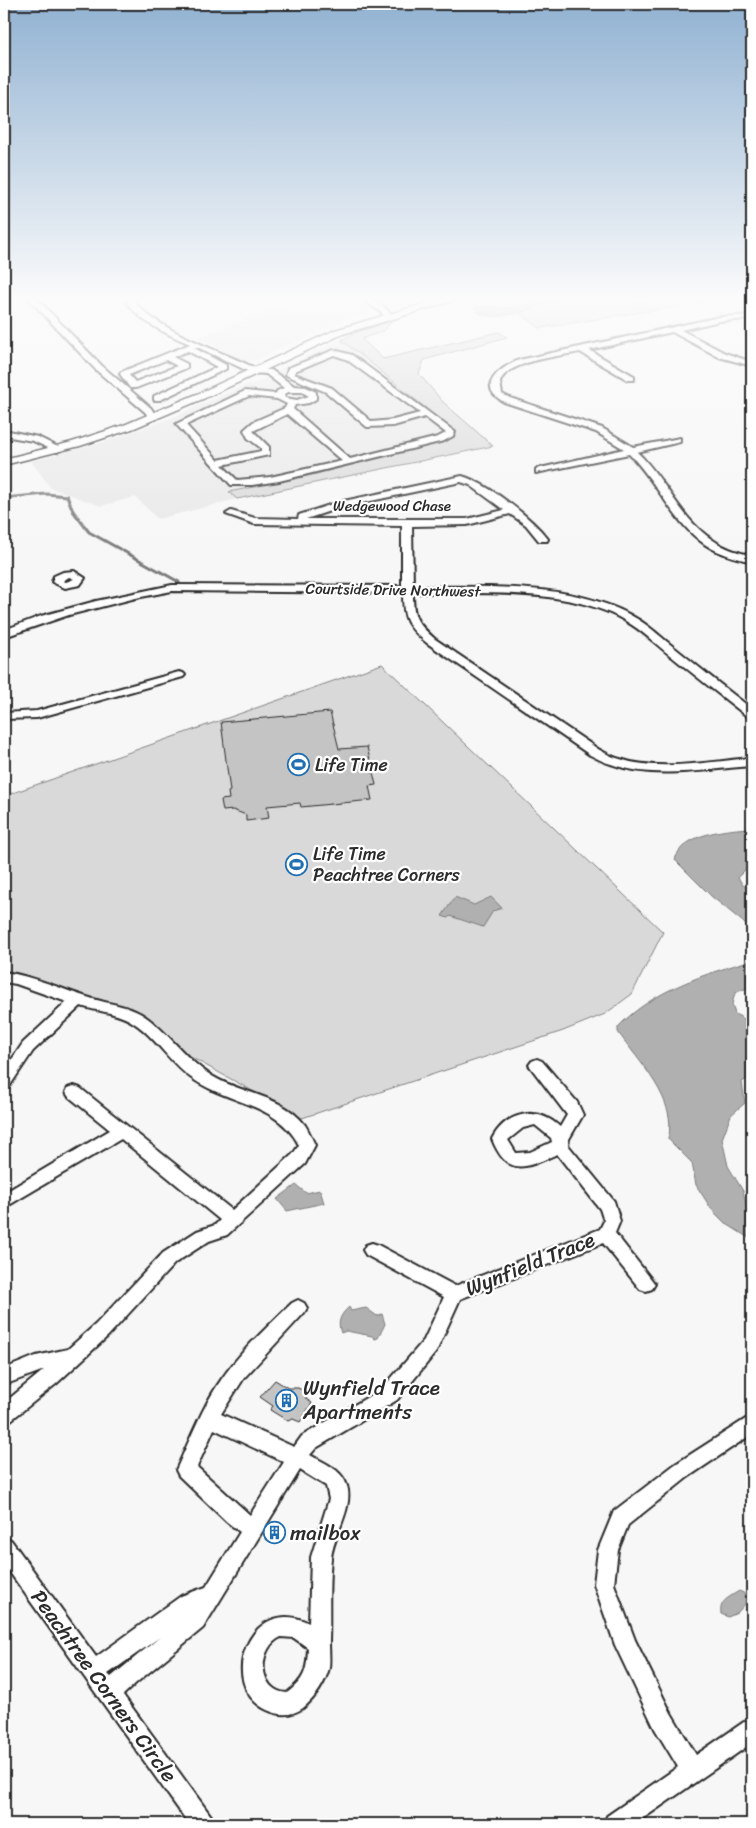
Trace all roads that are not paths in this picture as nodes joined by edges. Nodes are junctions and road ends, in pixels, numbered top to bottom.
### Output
1 (117, 383) edge
2 (188, 383) edge
3 (245, 383) edge
4 (267, 383) edge
5 (284, 383) edge
6 (312, 383) edge
7 (385, 383) edge
8 (495, 383) edge
9 (292, 389) junction
10 (329, 390) junction
11 (281, 394) junction
12 (313, 394) junction
13 (157, 398) dead end
14 (290, 406) junction
15 (428, 414) junction
16 (153, 417) junction
17 (4, 434) edge
18 (677, 440) dead end
19 (57, 449) junction
20 (630, 450) junction
21 (4, 462) edge
22 (348, 462) junction
23 (216, 464) junction
24 (539, 471) dead end
25 (510, 511) junction
26 (231, 514) dead end
27 (292, 520) junction
28 (407, 523) junction
29 (543, 539) dead end
30 (752, 559) edge
31 (408, 589) junction
32 (4, 634) edge
33 (179, 675) dead end
34 (752, 715) edge
35 (4, 716) edge
36 (752, 762) edge
37 (4, 977) edge
38 (79, 999) junction
39 (537, 1064) dead end
40 (4, 1083) edge
41 (74, 1092) dead end
42 (122, 1130) junction
43 (4, 1201) edge
44 (232, 1220) junction
45 (606, 1234) junction
46 (372, 1250) dead end
47 (646, 1284) dead end
48 (454, 1294) junction
49 (298, 1308) dead end
50 (71, 1357) junction
51 (4, 1377) edge
52 (4, 1414) edge
53 (210, 1418) junction
54 (752, 1424) edge
55 (297, 1458) junction
56 (253, 1529) junction
57 (4, 1547) edge
58 (214, 1594) junction
59 (319, 1643) dead end
60 (93, 1672) junction
61 (108, 1694) junction
62 (752, 1730) edge
63 (693, 1770) junction
64 (203, 1824) edge
65 (615, 1824) edge

1 - 16 street
2 - 13 street
3 - 16 main road
4 - 11 street
5 - 9 street
6 - 10 street
7 - 15 street
8 - 20 street
9 - 11 street
9 - 12 street
10 - 12 street
10 - 15 street
11 - 14 street
11 - 23 street
12 - 14 street
14 - 22 street
14 - 23 street
15 - 22 street
16 - 19 main road
17 - 19 street
18 - 20 street
19 - 21 main road
20 - 24 street
20 - 30 street
22 - 23 street
25 - 27 street
25 - 28 street, Wedgewood Chase
25 - 29 street
26 - 27 street, Wedgewood Chase
27 - 28 street, Wedgewood Chase
28 - 31 street
31 - 32 street, Courtside Drive Northwest
31 - 34 street, Courtside Drive Northwest
31 - 36 street
33 - 35 street
37 - 38 street
38 - 40 street
38 - 44 street
39 - 45 street, Wynfield Trace
41 - 42 street
42 - 43 street
42 - 44 street
44 - 50 street
45 - 47 street, Wynfield Trace
45 - 48 street, Wynfield Trace
46 - 48 street, Wynfield Trace
48 - 55 street, Wynfield Trace
49 - 53 street
50 - 51 street
50 - 52 street
53 - 55 street
53 - 56 street
54 - 63 street
55 - 56 street, Wynfield Trace
55 - 59 street
56 - 58 street, Wynfield Trace
57 - 60 street, Peachtree Corners Circle
58 - 60 street
58 - 61 street, Wynfield Trace
60 - 61 street, Peachtree Corners Circle
61 - 64 street, Peachtree Corners Circle
62 - 63 street
63 - 65 street

